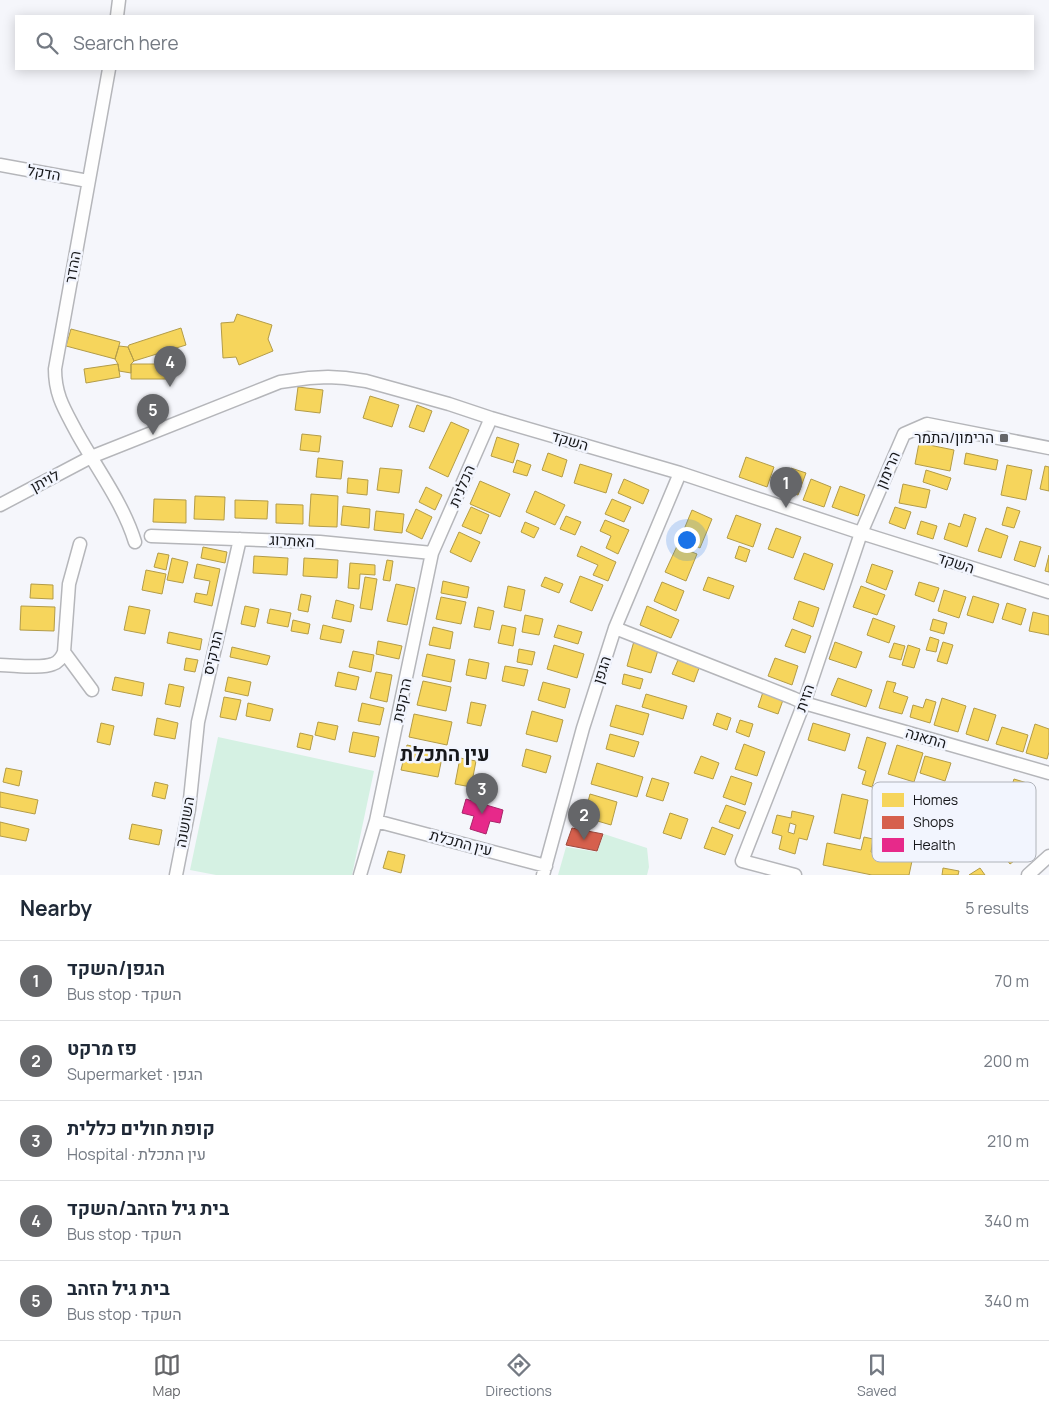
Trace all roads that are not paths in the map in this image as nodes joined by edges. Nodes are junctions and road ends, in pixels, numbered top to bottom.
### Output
1 (120, 0) edge
2 (118, 15) edge
3 (108, 70) edge
4 (0, 165) edge
5 (88, 181) junction
6 (491, 418) junction
7 (1049, 448) edge
8 (91, 458) junction
9 (680, 473) junction
10 (0, 505) edge
11 (861, 533) junction
12 (151, 536) dead end
13 (240, 539) junction
14 (136, 542) dead end
15 (80, 544) dead end
16 (432, 553) junction
17 (1049, 592) edge
18 (615, 628) junction
19 (64, 652) junction
20 (0, 665) edge
21 (92, 690) dead end
22 (804, 704) junction
23 (193, 769) joint
24 (1049, 773) edge
25 (376, 821) junction
26 (1049, 856) edge
27 (545, 870) edge
28 (176, 875) edge
29 (360, 875) edge
30 (795, 875) edge
31 (1028, 875) edge

1 - 2 street
3 - 5 street, ההדר
4 - 5 street, הדקל
5 - 8 street, ההדר
6 - 8 street, השקד
6 - 9 street, השקד
6 - 16 street, הכלנית
7 - 11 street, הרימון
8 - 10 street, לויתן
8 - 14 street, ההדר
9 - 11 street, השקד
9 - 18 street, הגפן
11 - 17 street, השקד
11 - 22 street, הזית
12 - 13 street, האתרוג
13 - 16 street, האתרוג
13 - 23 street, הנרקיס
15 - 19 street
16 - 25 street, הרקפת
18 - 22 street, התאנה
18 - 27 street, הגפן
19 - 20 street
19 - 21 street
22 - 24 street, התאנה
22 - 30 street, הזית
23 - 28 street, השושנה
25 - 27 street, עין התכלת
25 - 29 street, הרקפת
26 - 31 street

